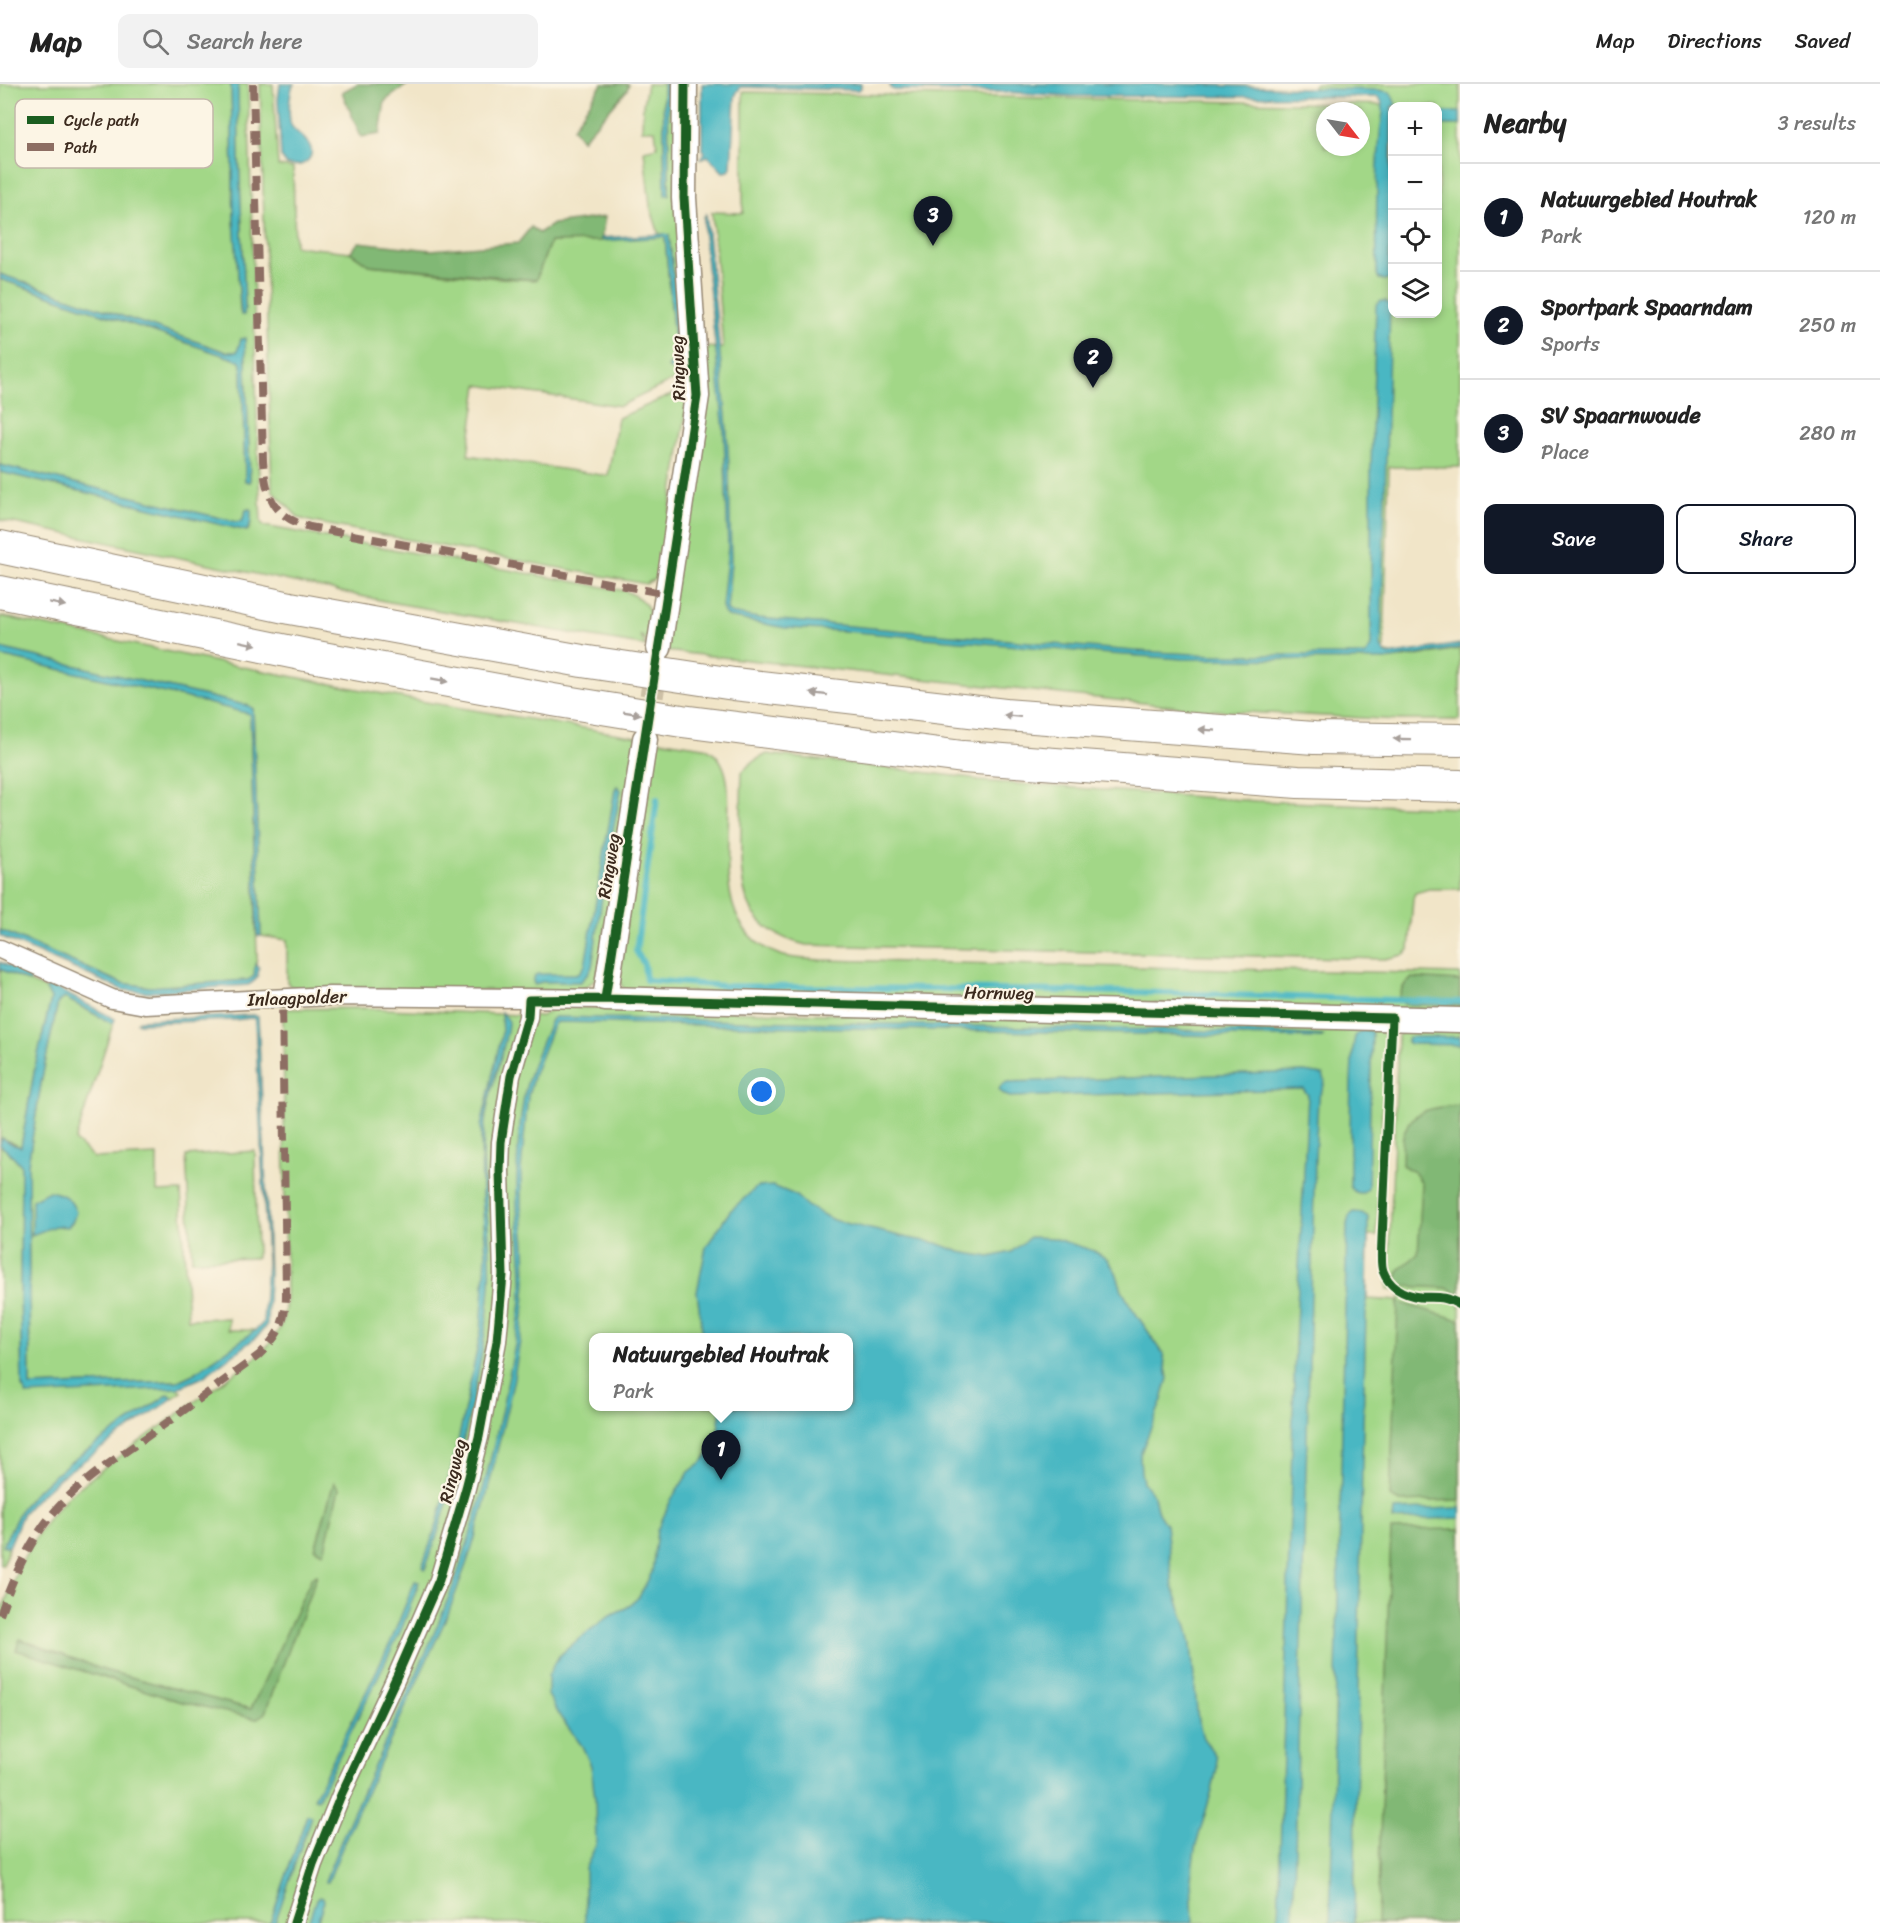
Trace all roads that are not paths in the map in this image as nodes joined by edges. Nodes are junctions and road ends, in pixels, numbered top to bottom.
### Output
1 (685, 84) edge
2 (0, 547) edge
3 (0, 592) edge
4 (659, 648) tunnel mouth
5 (645, 738) tunnel mouth
6 (1460, 740) edge
7 (1460, 786) edge
8 (0, 949) edge
9 (605, 999) junction
10 (530, 1000) junction
11 (1460, 1020) edge
12 (294, 1923) edge

1 - 4 street, Ringweg
6 -> 2 highway
3 -> 7 highway
5 - 9 street, Ringweg
8 - 10 street, Inlaagpolder
9 - 10 street, Inlaagpolder
9 - 11 street, Hornweg
10 - 12 street, Ringweg

